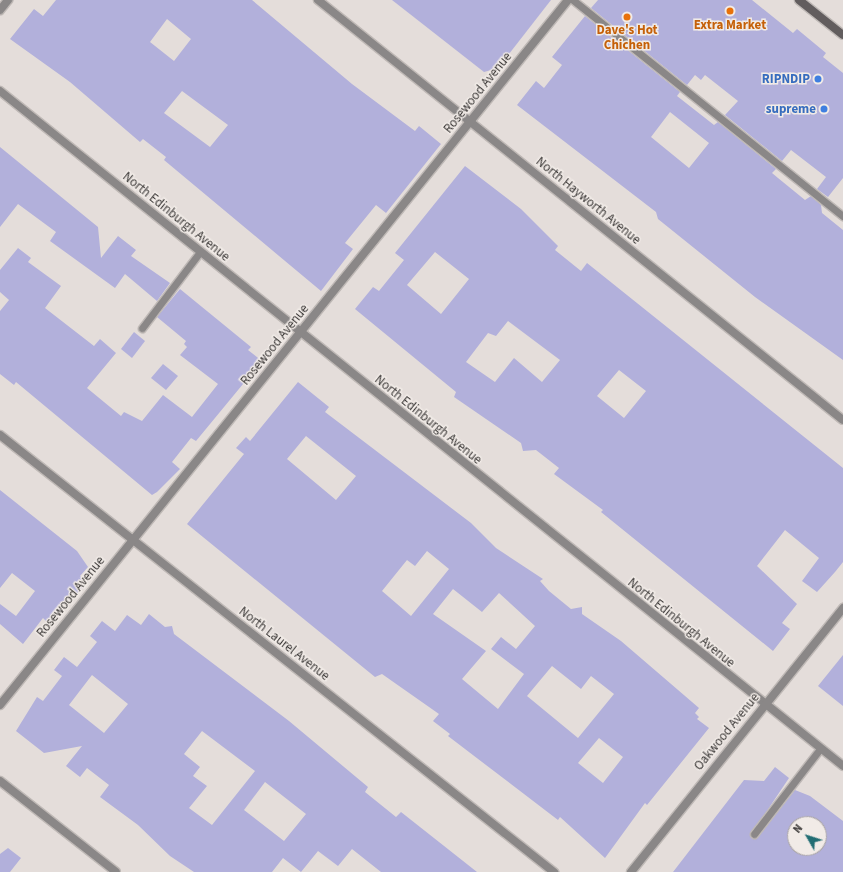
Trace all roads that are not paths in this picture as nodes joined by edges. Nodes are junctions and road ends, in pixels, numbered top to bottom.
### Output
1 (8, 0) edge
2 (318, 0) edge
3 (568, 0) edge
4 (573, 0) edge
5 (800, 0) edge
6 (0, 10) edge
7 (843, 35) edge
8 (0, 91) edge
9 (470, 122) junction
10 (843, 216) edge
11 (200, 252) junction
12 (142, 328) dead end
13 (300, 332) junction
14 (843, 420) edge
15 (0, 434) edge
16 (132, 540) junction
17 (843, 608) edge
18 (0, 705) edge
19 (764, 705) junction
20 (820, 749) junction
21 (843, 766) edge
22 (0, 781) edge
23 (754, 834) dead end
24 (116, 872) edge
25 (554, 872) edge
26 (631, 872) edge

1 - 6 street
2 - 9 street, North Hayworth Avenue
3 - 9 street, Rosewood Avenue
4 - 10 lane
5 - 7 main road
8 - 11 street, North Edinburgh Avenue
9 - 13 street, Rosewood Avenue
9 - 14 street, North Hayworth Avenue
11 - 12 lane
11 - 13 street, North Edinburgh Avenue
13 - 16 street, Rosewood Avenue
13 - 19 street, North Edinburgh Avenue
15 - 16 street, North Laurel Avenue
16 - 18 street, Rosewood Avenue
16 - 25 street, North Laurel Avenue
17 - 19 street, Oakwood Avenue
19 - 20 street, North Edinburgh Avenue
19 - 26 street, Oakwood Avenue
20 - 21 street, North Edinburgh Avenue
20 - 23 lane
22 - 24 street

